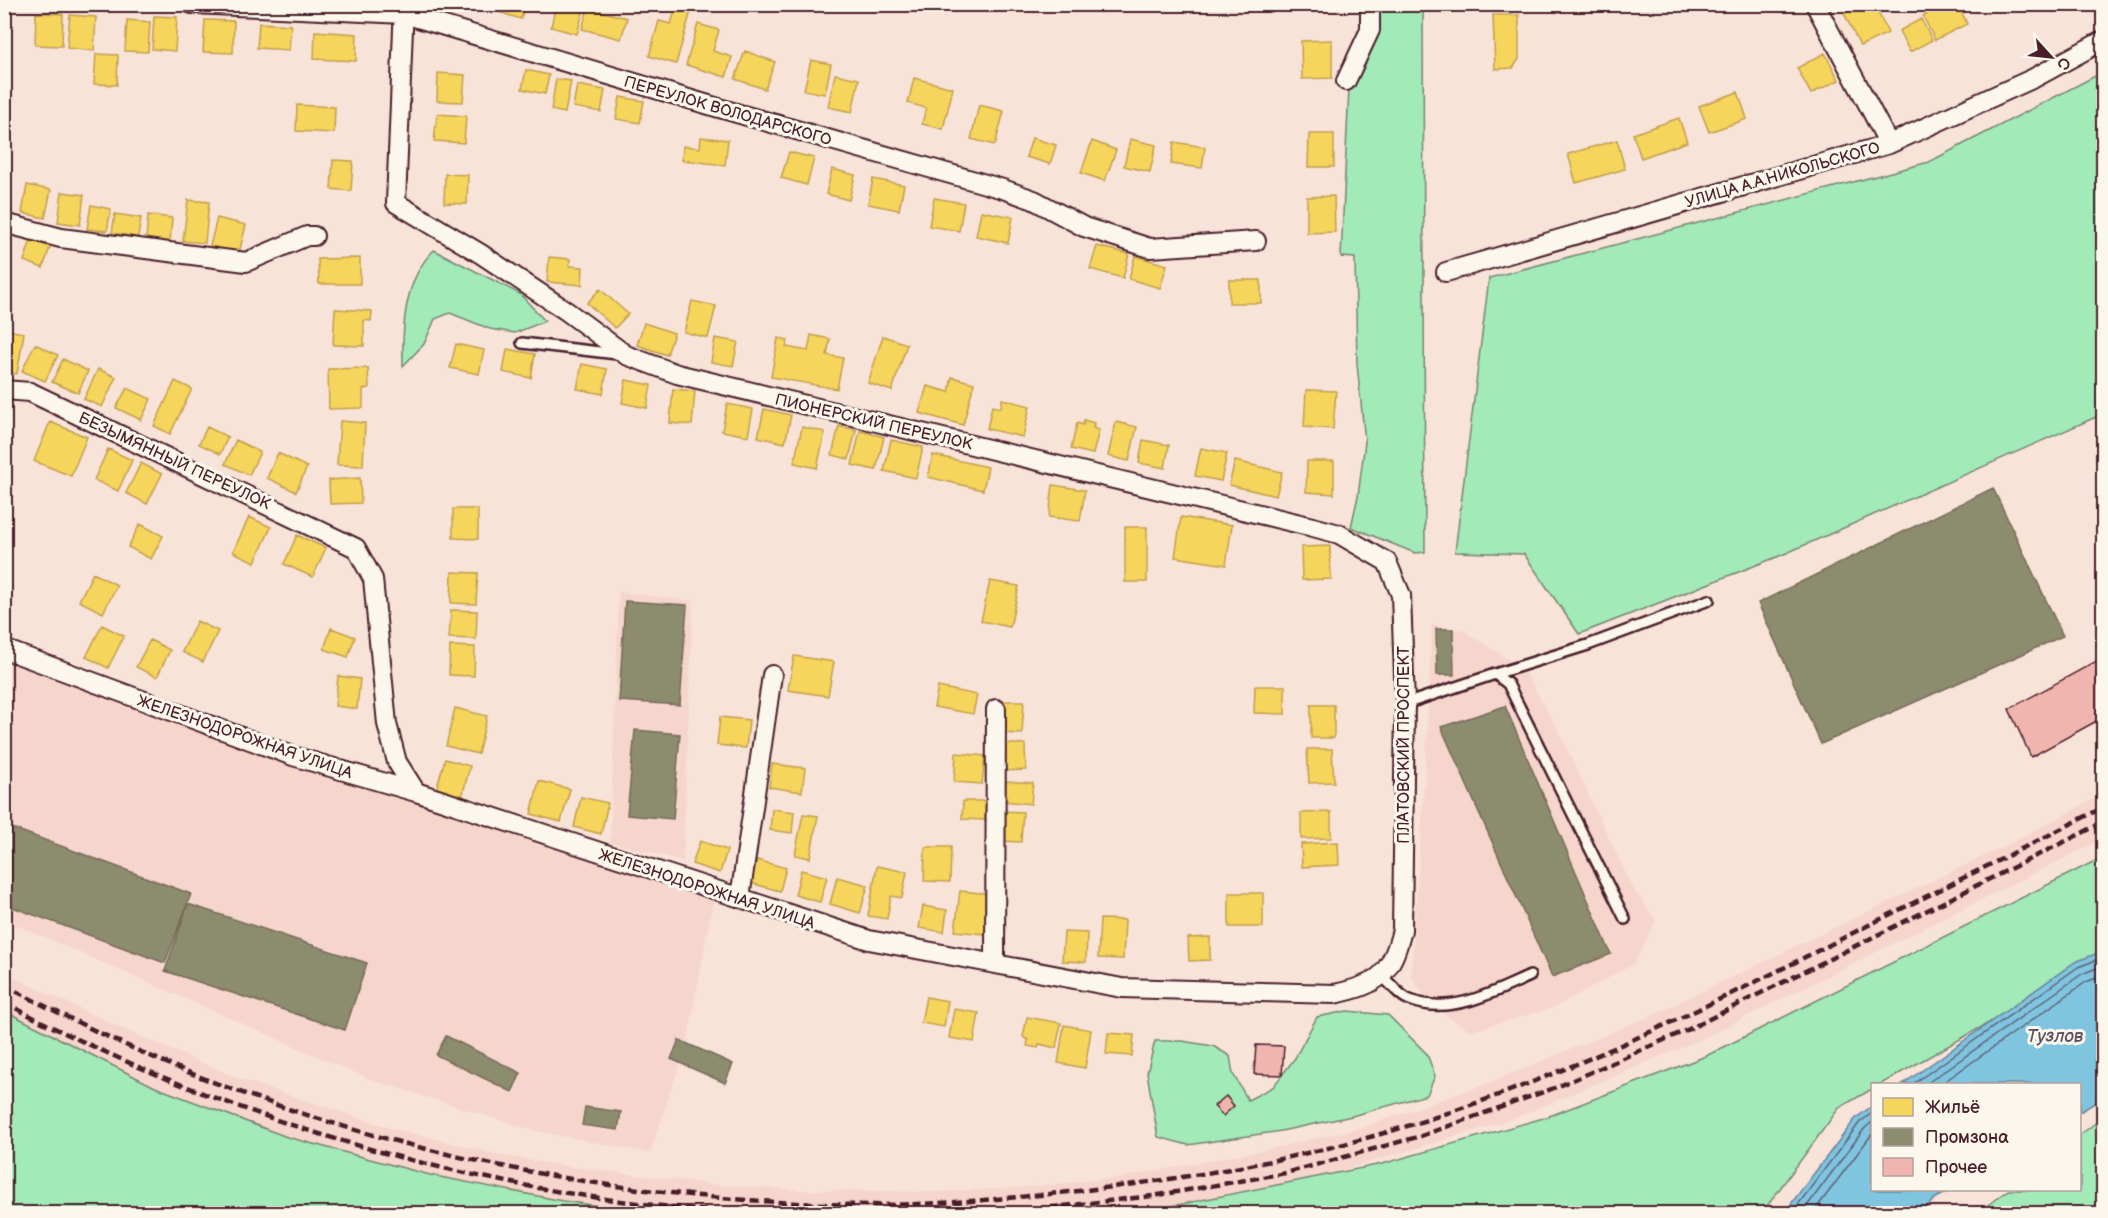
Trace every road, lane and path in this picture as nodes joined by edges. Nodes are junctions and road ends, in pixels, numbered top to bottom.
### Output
1 (192, 4) edge
2 (1370, 4) edge
3 (1815, 4) edge
4 (404, 9) edge
5 (2103, 40) edge
6 (1346, 81) dead end
7 (1889, 144) junction
8 (4, 223) edge
9 (314, 236) dead end
10 (1256, 242) dead end
11 (1446, 272) dead end
12 (522, 343) dead end
13 (626, 355) junction
14 (4, 390) edge
15 (1387, 562) joint
16 (1709, 600) dead end
17 (4, 650) edge
18 (1495, 674) junction
19 (772, 675) dead end
20 (1405, 704) junction
21 (996, 709) dead end
22 (416, 792) junction
23 (740, 898) junction
24 (1625, 919) dead end
25 (995, 964) junction
26 (1382, 976) junction
27 (1530, 976) dead end

1 - 4 street, ПЕРЕУЛОК ВОЛОДАРСКОГО
2 - 6 street
3 - 7 street
4 - 10 street, ПЕРЕУЛОК ВОЛОДАРСКОГО
4 - 13 street, ПИОНЕРСКИЙ ПЕРЕУЛОК
5 - 7 street, УЛИЦА А.А.НИКОЛЬСКОГО
7 - 11 street, УЛИЦА А.А.НИКОЛЬСКОГО
8 - 9 street
12 - 13 lane
13 - 15 street, ПИОНЕРСКИЙ ПЕРЕУЛОК
14 - 22 street, БЕЗЫМЯННЫЙ ПЕРЕУЛОК
15 - 20 street, ПЛАТОВСКИЙ ПРОСПЕКТ
16 - 18 lane
17 - 22 street, ЖЕЛЕЗНОДОРОЖНАЯ УЛИЦА
18 - 20 lane
18 - 24 lane
19 - 23 street
20 - 26 street, ПЛАТОВСКИЙ ПРОСПЕКТ
21 - 25 street
22 - 23 street, ЖЕЛЕЗНОДОРОЖНАЯ УЛИЦА
23 - 25 street, ЖЕЛЕЗНОДОРОЖНАЯ УЛИЦА
25 - 26 street, ЖЕЛЕЗНОДОРОЖНАЯ УЛИЦА
26 - 27 lane

